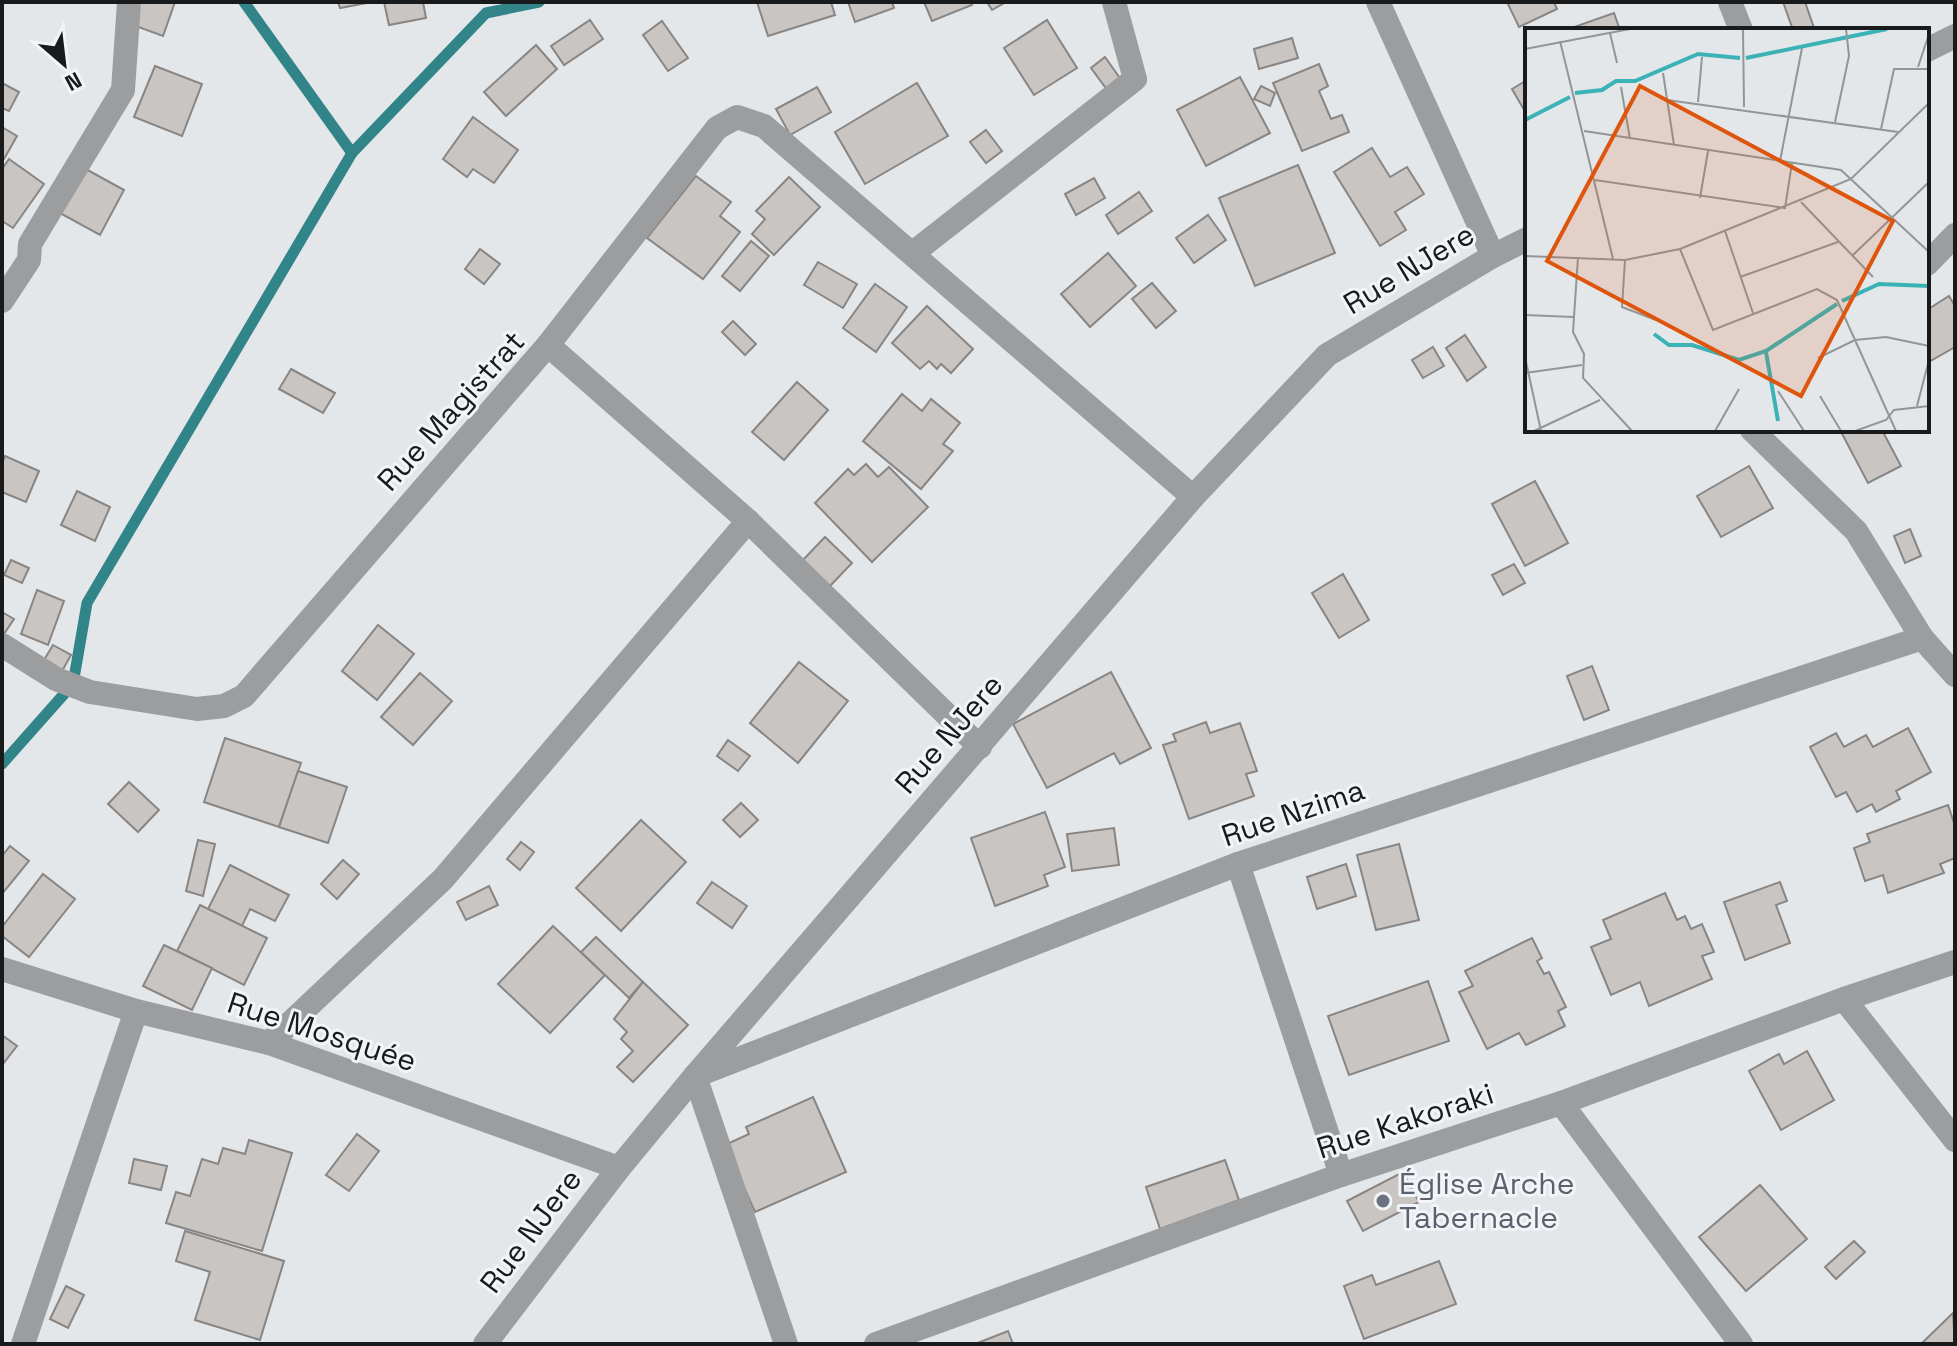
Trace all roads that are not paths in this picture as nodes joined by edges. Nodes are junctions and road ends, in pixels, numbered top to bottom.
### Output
1 (129, 2) edge
2 (1114, 2) edge
3 (1378, 2) edge
4 (1730, 2) edge
5 (1740, 28) edge
6 (1955, 36) edge
7 (1929, 49) edge
8 (1955, 235) edge
9 (1525, 240) edge
10 (913, 253) junction
11 (1493, 256) junction
12 (1929, 262) edge
13 (10, 275) edge
14 (2, 301) edge
15 (548, 345) junction
16 (1754, 432) edge
17 (1193, 497) junction
18 (748, 521) junction
19 (1922, 638) junction
20 (2, 645) edge
21 (1955, 675) edge
22 (980, 747) junction
23 (1238, 864) junction
24 (1955, 962) edge
25 (2, 969) edge
26 (1844, 999) junction
27 (136, 1011) junction
28 (269, 1043) junction
29 (695, 1076) junction
30 (1561, 1103) junction
31 (1955, 1140) edge
32 (619, 1168) junction
33 (1341, 1175) junction
34 (23, 1344) edge
35 (485, 1344) edge
36 (786, 1344) edge
37 (876, 1344) edge
38 (1741, 1344) edge

1 - 13 street
2 - 10 street
3 - 11 street
4 - 5 street
6 - 7 street
8 - 12 street
9 - 11 street, Rue NJere
10 - 15 street
10 - 17 street
11 - 17 street, Rue NJere
13 - 14 street
15 - 18 street, Rue Magistrat
15 - 20 street, Rue Magistrat
16 - 19 street
17 - 22 street, Rue NJere
18 - 22 street, Rue Magistrat
18 - 28 street
19 - 21 street
19 - 23 street, Rue Nzima
22 - 29 street, Rue NJere
23 - 29 street, Rue Nzima
23 - 33 street
24 - 26 street, Rue Kakoraki
25 - 27 street, Rue Mosquée
26 - 30 street, Rue Kakoraki
26 - 31 street
27 - 28 street, Rue Mosquée
27 - 34 street
28 - 32 street, Rue Mosquée
29 - 32 street, Rue NJere
29 - 36 street
30 - 33 street, Rue Kakoraki
30 - 38 street
32 - 35 street, Rue NJere
33 - 37 street, Rue Kakoraki

